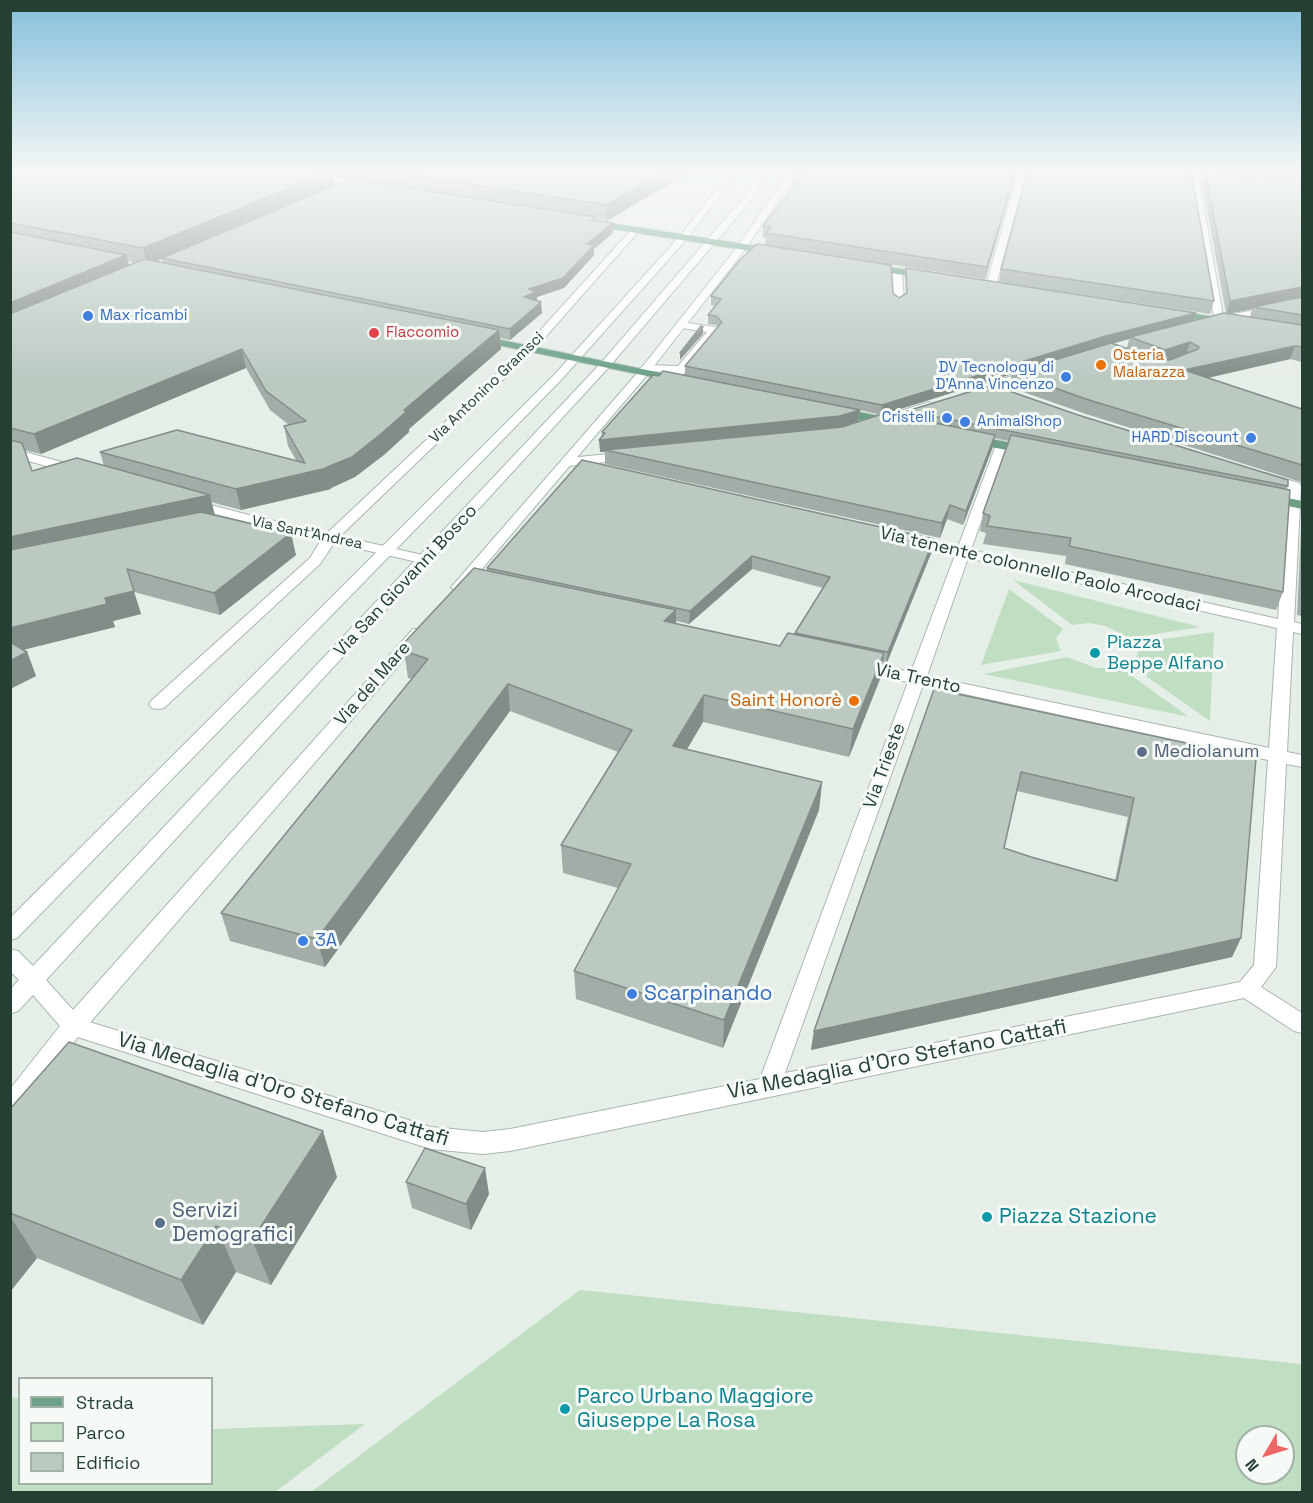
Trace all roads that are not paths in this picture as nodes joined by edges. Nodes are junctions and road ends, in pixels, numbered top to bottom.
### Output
1 (627, 240) edge
2 (681, 240) edge
3 (699, 240) edge
4 (747, 240) edge
5 (1003, 240) edge
6 (1205, 240) edge
7 (712, 242) junction
8 (742, 247) junction
9 (786, 254) edge
10 (853, 264) edge
11 (897, 271) junction
12 (944, 278) edge
13 (980, 284) edge
14 (991, 285) junction
15 (1003, 287) edge
16 (899, 302) edge
17 (1302, 304) edge
18 (1162, 312) edge
19 (1219, 321) junction
20 (680, 325) junction
21 (1251, 326) edge
22 (1186, 329) edge
23 (460, 334) edge
24 (529, 349) junction
25 (574, 359) junction
26 (605, 365) junction
27 (1048, 368) edge
28 (644, 370) junction
29 (680, 377) joint
30 (990, 387) junction
31 (1010, 394) edge
32 (958, 397) edge
33 (936, 404) edge
34 (825, 409) edge
35 (883, 421) junction
36 (904, 425) edge
37 (861, 427) edge
38 (958, 436) edge
39 (1002, 445) junction
40 (10, 452) edge
41 (639, 454) edge
42 (1048, 454) edge
43 (568, 462) junction
44 (1249, 472) edge
45 (614, 473) edge
46 (89, 474) edge
47 (1257, 496) edge
48 (179, 500) edge
49 (1297, 504) edge
50 (246, 519) junction
51 (213, 526) edge
52 (892, 537) edge
53 (330, 538) junction
54 (386, 550) junction
55 (961, 553) junction
56 (426, 560) junction
57 (463, 582) junction
58 (486, 587) edge
59 (448, 600) edge
60 (433, 617) edge
61 (1284, 625) junction
62 (1302, 629) edge
63 (847, 664) edge
64 (917, 679) junction
65 (158, 704) dead end
66 (1277, 756) junction
67 (1302, 761) edge
68 (10, 932) edge
69 (10, 957) edge
70 (34, 981) junction
71 (1247, 989) junction
72 (10, 1005) edge
73 (1302, 1024) edge
74 (73, 1026) junction
75 (769, 1086) junction
76 (10, 1108) edge

1 - 24 street, Via Antonino Gramsci
2 - 25 street, Via San Giovanni Bosco
3 - 7 main road
4 - 8 street
5 - 14 street
6 - 19 street
7 - 8 main road
7 - 26 street, Via San Giovanni Bosco
8 - 9 main road
8 - 20 street
10 - 11 main road
11 - 12 main road
11 - 16 street
13 - 14 main road
14 - 15 main road
17 - 19 street
18 - 19 main road
19 - 21 main road
19 - 22 street
20 - 28 street
20 - 29 street
23 - 24 main road
24 - 25 main road
24 - 53 street, Via Antonino Gramsci
25 - 26 main road
25 - 54 street, Via San Giovanni Bosco
26 - 28 main road
26 - 56 street, Via San Giovanni Bosco
27 - 30 street
28 - 29 main road
28 - 43 street
30 - 31 street
30 - 32 street
33 - 35 street
34 - 35 main road
35 - 36 main road
35 - 37 street
38 - 39 main road
39 - 42 main road
39 - 55 street, Via Trieste
40 - 46 street
41 - 43 street
43 - 45 street
43 - 57 street
44 - 49 street
47 - 49 main road
48 - 50 street
49 - 61 street
50 - 51 street, Via Sant'Andrea
50 - 53 street, Via Sant'Andrea
52 - 55 street, Via tenente colonnello Paolo Arcodaci
53 - 54 street, Via Sant'Andrea
53 - 65 street, Via Antonino Gramsci
54 - 56 street, Via Sant'Andrea
54 - 68 street, Via San Giovanni Bosco
55 - 61 street, Via tenente colonnello Paolo Arcodaci
55 - 64 street, Via Trieste
56 - 70 street, Via San Giovanni Bosco
57 - 58 street
57 - 59 street
60 - 74 street, Via del Mare
61 - 62 street, Via tenente colonnello Paolo Arcodaci
61 - 66 street
63 - 64 street, Via Trento
64 - 66 street, Via Trento
64 - 75 street, Via Trieste
66 - 67 street, Via Trento
66 - 71 street
69 - 70 street
70 - 72 street, Via San Giovanni Bosco
70 - 74 street
71 - 73 street
71 - 75 street, Via Medaglia d'Oro Stefano Cattafi
74 - 75 street, Via Medaglia d'Oro Stefano Cattafi
74 - 76 street, Via del Mare

